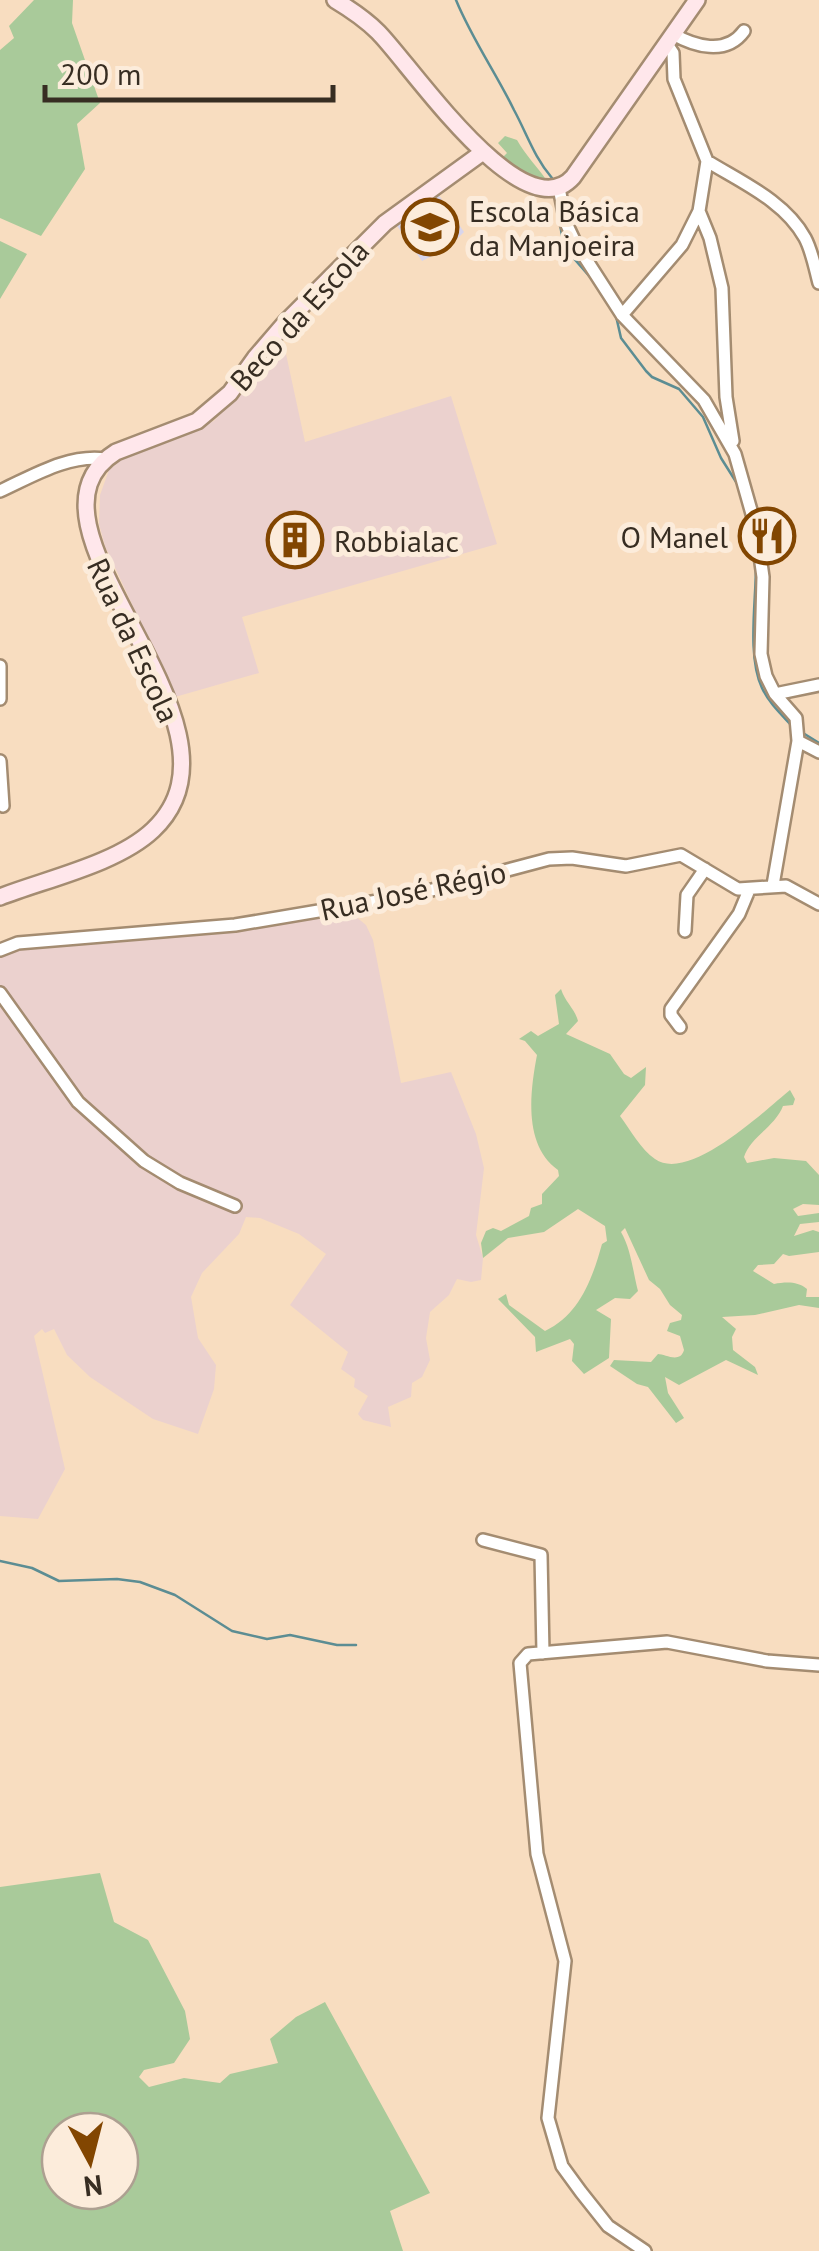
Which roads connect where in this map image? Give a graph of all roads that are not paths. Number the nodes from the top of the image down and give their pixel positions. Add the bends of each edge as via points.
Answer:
1 (334, 0) edge
2 (697, 0) edge
3 (744, 31) dead end
4 (670, 39) junction
5 (483, 152) junction
6 (707, 161) junction
7 (552, 189) junction
8 (699, 211) junction
9 (819, 283) edge
10 (622, 314) junction
11 (736, 454) junction
12 (105, 459) junction
13 (0, 491) edge
14 (0, 666) edge
15 (819, 685) edge
16 (775, 694) junction
17 (0, 698) edge
18 (798, 734) junction
19 (819, 752) edge
20 (0, 761) edge
21 (3, 806) dead end
22 (705, 869) junction
23 (773, 886) junction
24 (750, 890) junction
25 (0, 897) edge
26 (817, 900) edge
27 (685, 931) dead end
28 (0, 950) edge
29 (0, 993) edge
30 (680, 1026) dead end
31 (236, 1206) dead end
32 (483, 1540) dead end
33 (543, 1653) junction
34 (819, 1665) edge
35 (645, 2251) edge

1 - 5 street via 377,31
2 - 4 street
3 - 4 street via 701,48
4 - 6 street via 674,79
4 - 7 street via 574,176
5 - 7 street via 522,182
5 - 12 street, Beco da Escola via 385,222 286,322 230,393 197,420
6 - 8 street
6 - 9 street via 784,212 805,239
7 - 10 street via 575,242
8 - 10 street via 682,245
8 - 11 street via 722,288 726,397
10 - 11 street via 704,400
11 - 16 street via 756,528 762,654
12 - 13 street via 64,463
12 - 25 street, Rua da Escola via 83,500 86,537 160,688 180,738 184,774 171,810 151,832 124,850
14 - 17 street
15 - 16 street
16 - 18 street via 796,718
18 - 19 street
18 - 23 street
20 - 21 street
22 - 24 street, Rua José Régio
22 - 27 street via 688,895
22 - 28 street, Rua José Régio via 680,856 626,866 549,859 450,887 286,917 18,942
23 - 24 street
23 - 26 street
24 - 30 street via 671,1009
29 - 31 street via 78,1102 144,1161
32 - 33 street via 541,1555
33 - 34 street via 667,1642
33 - 35 street via 528,1654 520,1663 537,1854 565,1961 548,2118 562,2166 608,2226

